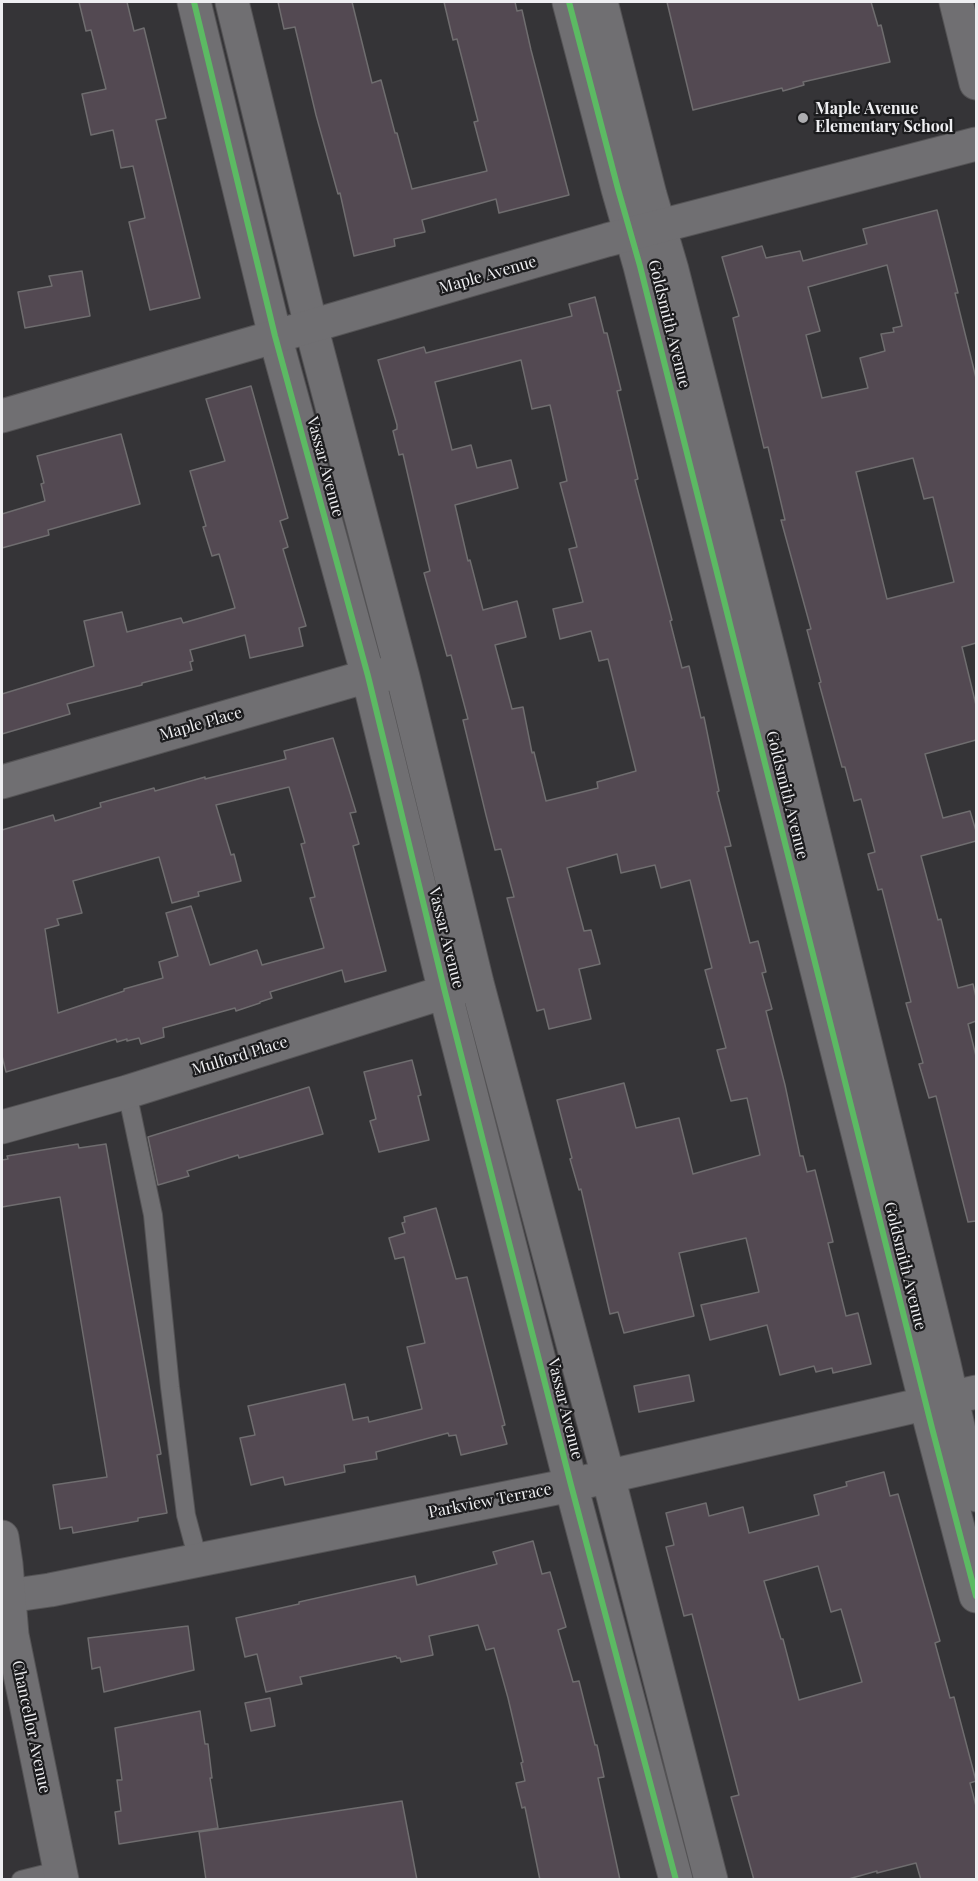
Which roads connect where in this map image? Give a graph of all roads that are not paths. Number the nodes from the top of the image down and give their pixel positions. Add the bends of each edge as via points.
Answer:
1 (194, 2) edge
2 (231, 2) edge
3 (569, 2) edge
4 (601, 2) edge
5 (956, 2) edge
6 (976, 83) edge
7 (976, 144) edge
8 (645, 230) junction
9 (311, 327) junction
10 (275, 336) junction
11 (2, 416) edge
12 (402, 672) junction
13 (368, 676) junction
14 (2, 783) edge
15 (477, 982) junction
16 (445, 992) junction
17 (127, 1092) junction
18 (2, 1127) edge
19 (951, 1398) edge
20 (608, 1476) junction
21 (571, 1485) junction
22 (976, 1495) edge
23 (2, 1537) edge
24 (198, 1560) junction
25 (5, 1596) edge
26 (976, 1596) edge
27 (694, 1815) junction
28 (661, 1822) junction
29 (62, 1875) edge
30 (21, 1880) edge
31 (676, 1880) edge
32 (711, 1880) edge

1 - 10 street, Vassar Avenue
2 - 9 street, Vassar Avenue
3 - 8 street, Goldsmith Avenue via 618,189
4 - 8 street, Goldsmith Avenue via 647,184
5 - 6 street
7 - 8 street, Maple Avenue
8 - 9 street, Maple Avenue
8 - 19 street, Goldsmith Avenue via 675,281 757,667 871,1129
9 - 10 street, Maple Avenue
9 - 12 street, Vassar Avenue
10 - 11 street, Maple Avenue
10 - 13 street, Vassar Avenue
12 - 13 street, Maple Place
12 - 15 street, Vassar Avenue
13 - 14 street, Maple Place
13 - 16 street, Vassar Avenue
15 - 16 street, Mulford Place
15 - 20 street, Vassar Avenue
16 - 17 street, Mulford Place
16 - 21 street, Vassar Avenue
17 - 18 street, Mulford Place
17 - 24 lane via 153,1215 186,1515
19 - 20 street, Parkview Terrace
19 - 22 street, Goldsmith Avenue
19 - 26 street, Goldsmith Avenue
20 - 21 street, Parkview Terrace
20 - 27 street, Vassar Avenue
21 - 24 street, Parkview Terrace
21 - 28 street, Vassar Avenue
23 - 25 street, Chancellor Avenue
24 - 25 street, Parkview Terrace
25 - 29 street, Chancellor Avenue
27 - 28 street
27 - 32 street, Vassar Avenue
28 - 31 street, Vassar Avenue
29 - 30 lane

